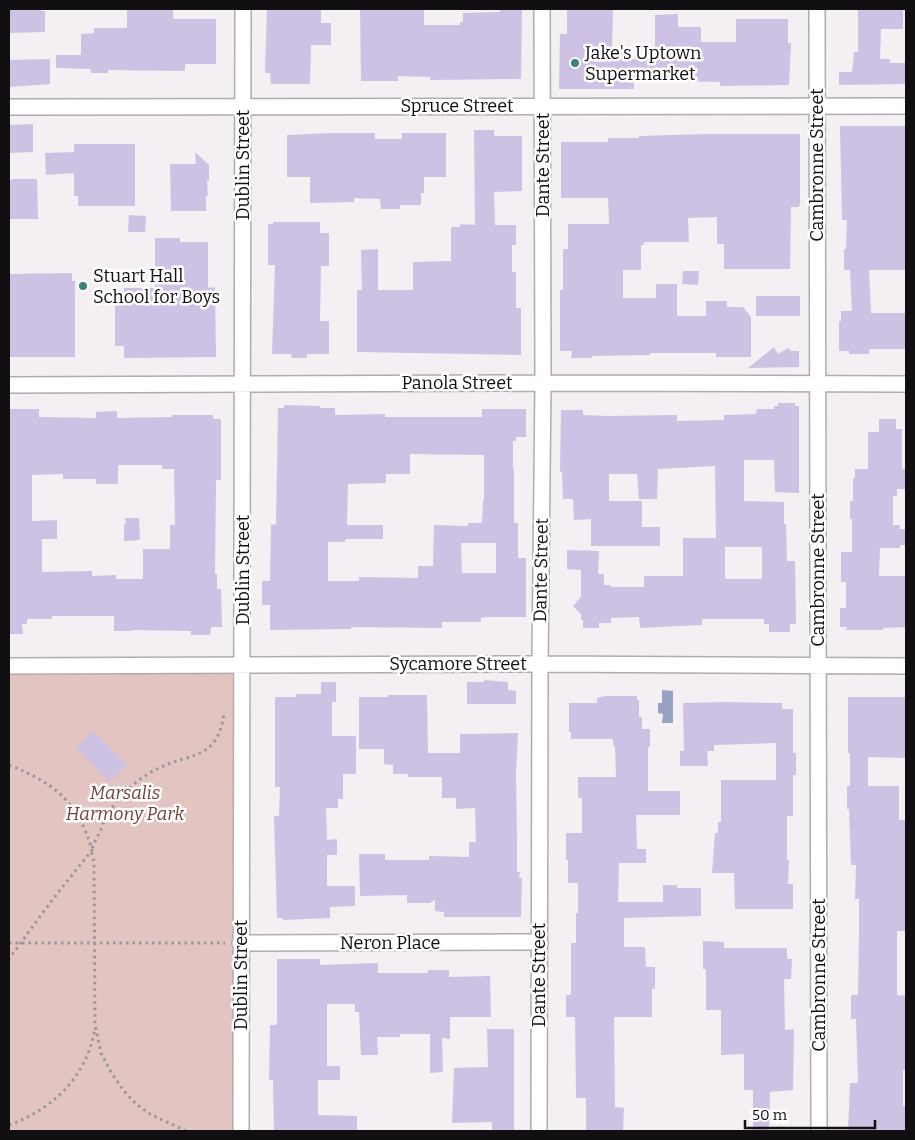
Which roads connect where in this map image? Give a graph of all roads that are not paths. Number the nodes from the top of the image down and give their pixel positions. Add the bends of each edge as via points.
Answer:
1 (243, 9) edge
2 (542, 9) edge
3 (817, 9) edge
4 (542, 106) junction
5 (817, 106) junction
6 (906, 106) edge
7 (9, 107) edge
8 (243, 107) junction
9 (544, 383) junction
10 (242, 384) junction
11 (818, 384) junction
12 (906, 384) edge
13 (9, 385) edge
14 (540, 664) junction
15 (242, 665) junction
16 (818, 665) junction
17 (9, 666) edge
18 (906, 666) edge
19 (540, 942) junction
20 (235, 943) junction
21 (241, 1131) edge
22 (539, 1131) edge
23 (819, 1131) edge

1 - 8 street, Dublin Street
2 - 4 street, Dante Street
3 - 5 street, Cambronne Street
4 - 5 street, Spruce Street
4 - 8 street, Spruce Street
4 - 9 street, Dante Street
5 - 6 street, Spruce Street
5 - 11 street, Cambronne Street
7 - 8 street, Spruce Street
8 - 10 street, Dublin Street
9 - 10 street, Panola Street
9 - 11 street, Panola Street
9 - 14 street, Dante Street
10 - 13 street, Panola Street
10 - 15 street, Dublin Street
11 - 12 street, Panola Street
11 - 16 street, Cambronne Street
14 - 15 street, Sycamore Street
14 - 16 street, Sycamore Street
14 - 19 street, Dante Street
15 - 17 street, Sycamore Street
15 - 20 street, Dublin Street
16 - 18 street, Sycamore Street
16 - 23 street, Cambronne Street
19 - 20 street, Neron Place
19 - 22 street, Dante Street
20 - 21 street, Dublin Street

